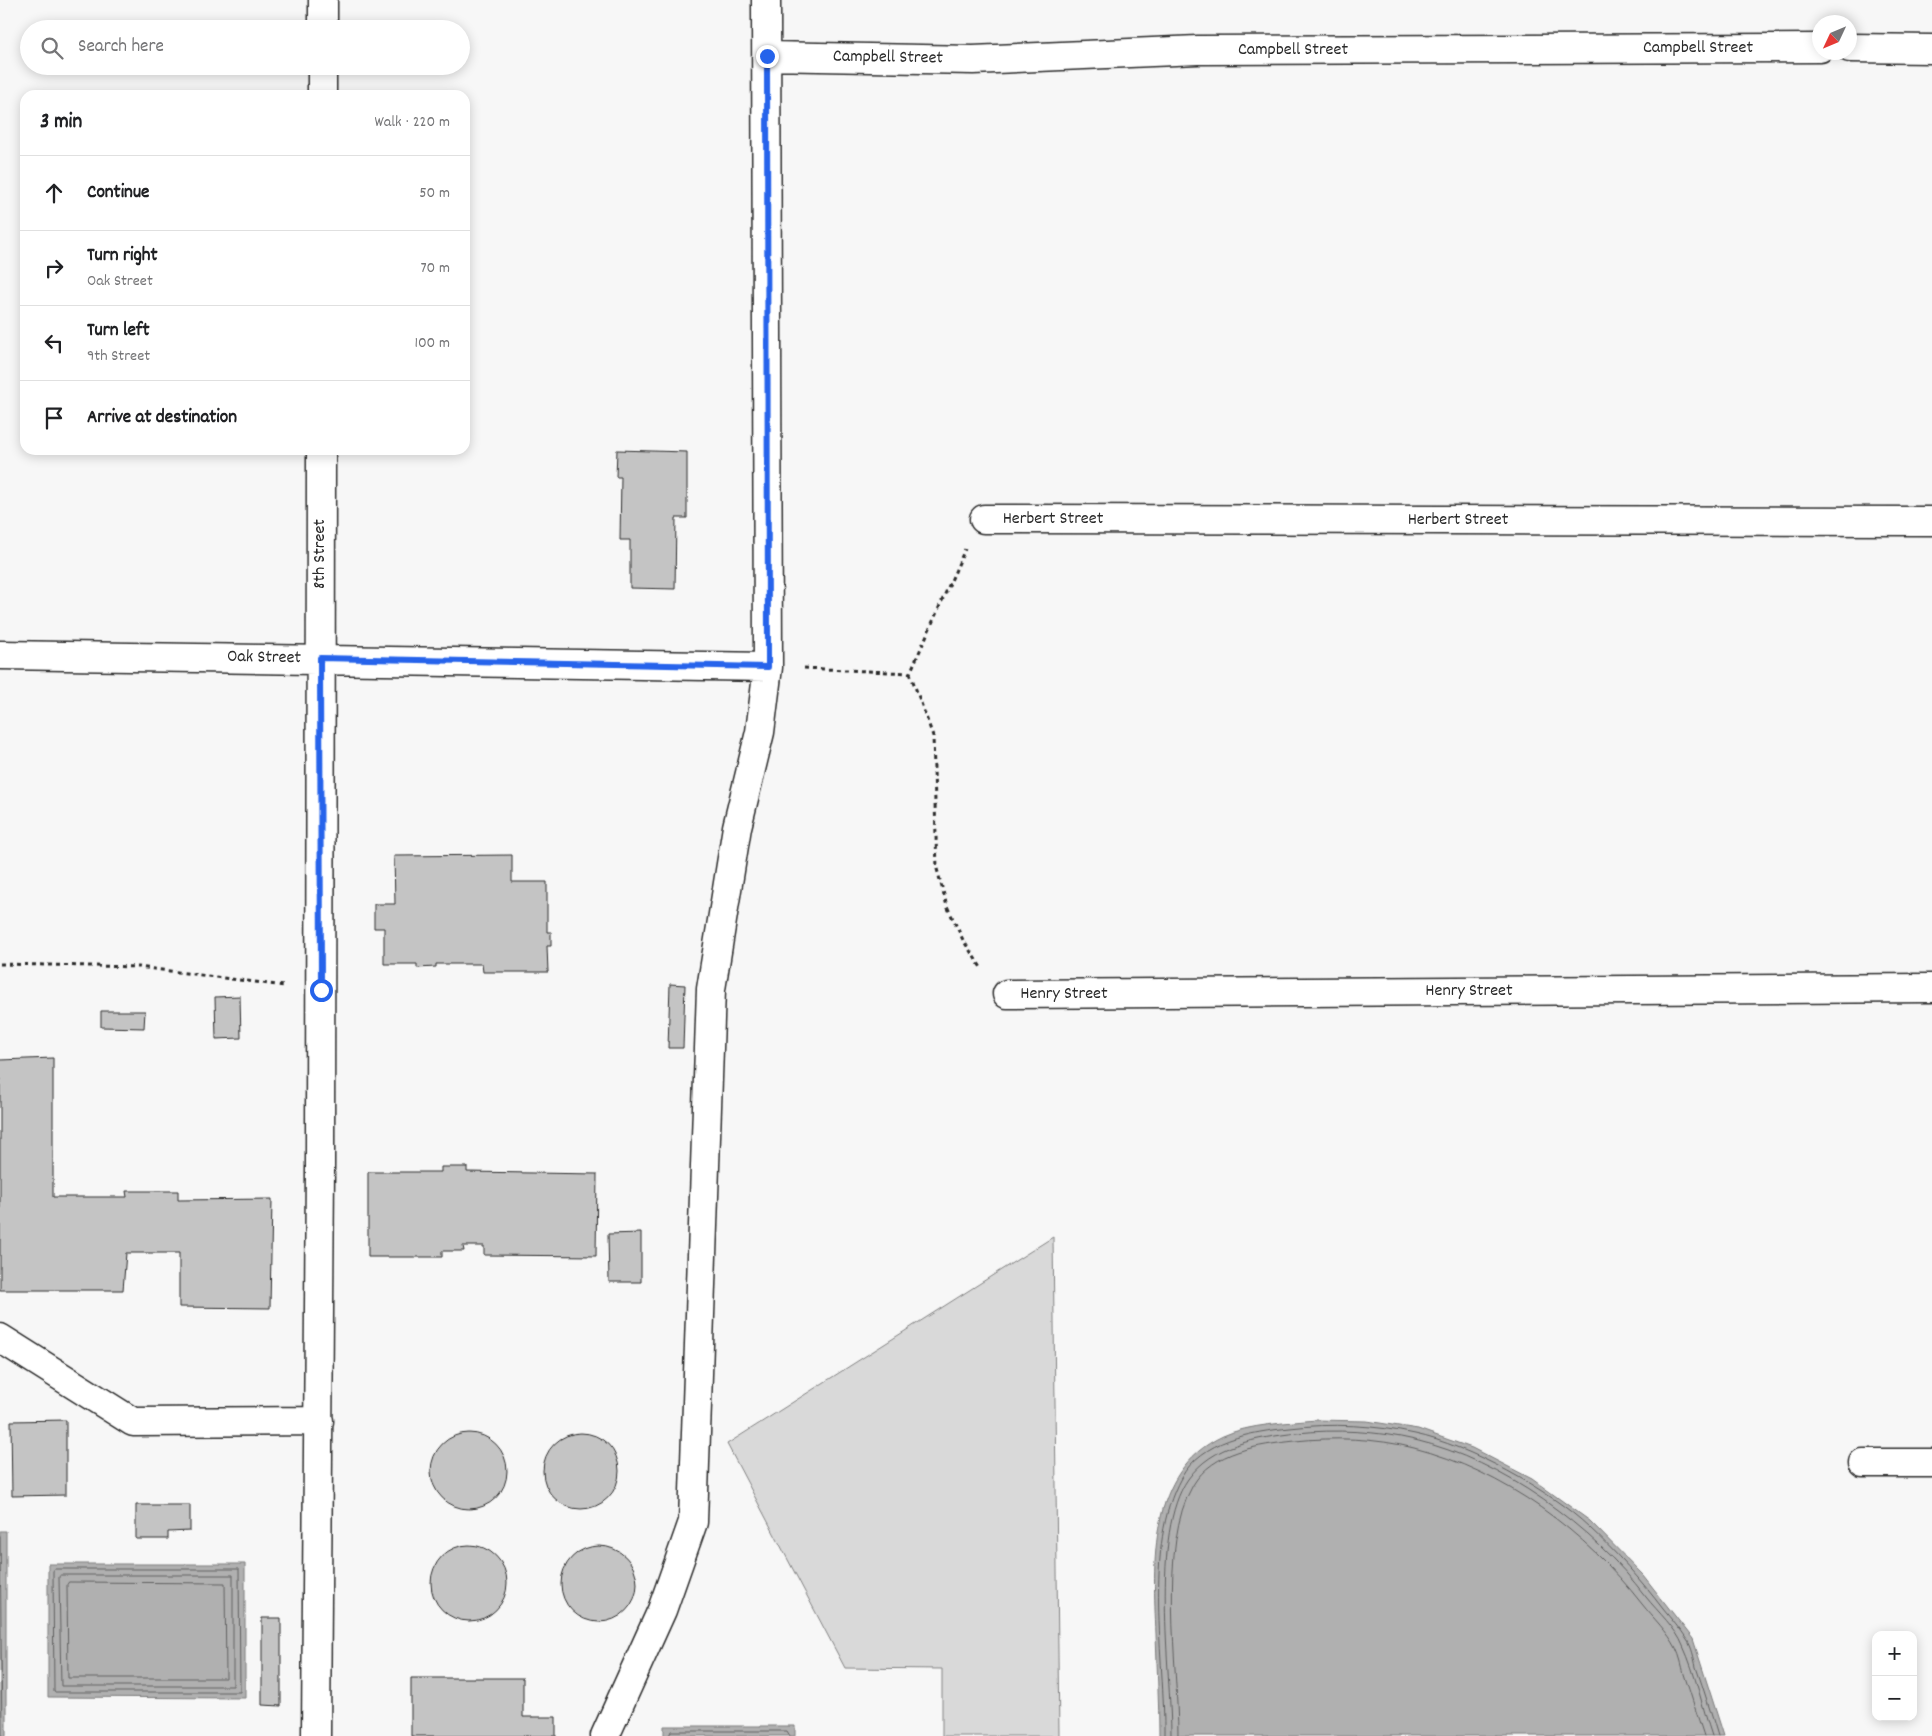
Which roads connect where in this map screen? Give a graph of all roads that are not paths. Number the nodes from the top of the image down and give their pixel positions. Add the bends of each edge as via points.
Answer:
1 (323, 0) edge
2 (766, 0) edge
3 (323, 20) edge
4 (1812, 48) edge
5 (1857, 48) edge
6 (1932, 49) edge
7 (767, 56) junction
8 (322, 75) edge
9 (322, 90) edge
10 (320, 455) edge
11 (984, 519) road end
12 (1932, 521) edge
13 (0, 655) edge
14 (320, 658) junction
15 (768, 667) junction
16 (1932, 988) edge
17 (1007, 994) road end
18 (0, 1338) edge
19 (319, 1422) junction
20 (1863, 1463) dead end
21 (1932, 1463) edge
22 (316, 1736) edge
23 (605, 1736) edge

1 - 3 street
2 - 7 street
4 - 7 street, Campbell Street via 1198,50 973,60
5 - 6 street
7 - 15 street
8 - 9 street
10 - 14 street, 8th Street
11 - 12 street, Herbert Street
13 - 14 street, Oak Street
14 - 15 street, Oak Street
14 - 19 street, 8th Street
15 - 23 street via 760,732 737,827 711,989 693,1522 662,1610
16 - 17 street, Henry Street
18 - 19 street via 133,1422
19 - 22 street, 8th Street
20 - 21 street

